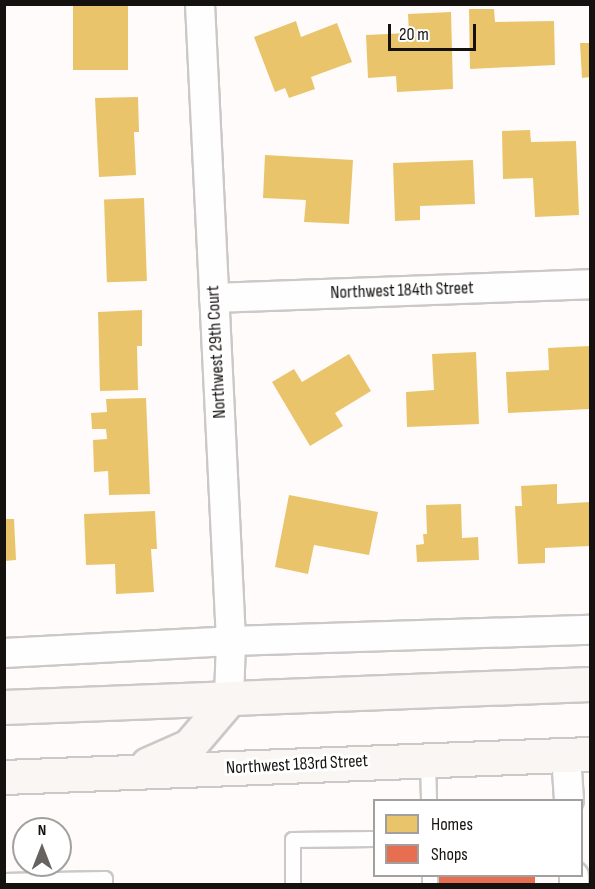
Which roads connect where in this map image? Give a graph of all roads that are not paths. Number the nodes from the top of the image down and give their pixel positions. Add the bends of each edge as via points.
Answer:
1 (200, 4) edge
2 (591, 285) edge
3 (214, 298) junction
4 (591, 630) edge
5 (231, 641) junction
6 (4, 653) edge
7 (591, 684) edge
8 (229, 699) junction
9 (4, 707) edge
10 (578, 754) edge
11 (428, 759) junction
12 (130, 772) junction
13 (4, 777) edge
14 (429, 799) edge
15 (569, 799) edge
16 (373, 839) edge
17 (4, 881) edge
18 (105, 885) edge
19 (293, 885) edge

1 - 3 street, Northwest 29th Court
2 - 3 street, Northwest 184th Street
3 - 5 street, Northwest 29th Court
4 - 5 street
5 - 6 street
5 - 8 street, Northwest 29th Court
7 - 8 main road
8 - 9 main road
8 - 12 main road via 189,746
10 - 11 main road, Northwest 183rd Street
10 - 15 street
11 - 12 main road, Northwest 183rd Street
11 - 14 lane
12 - 13 main road, Northwest 183rd Street
16 - 19 lane via 292,840
17 - 18 lane via 105,879

